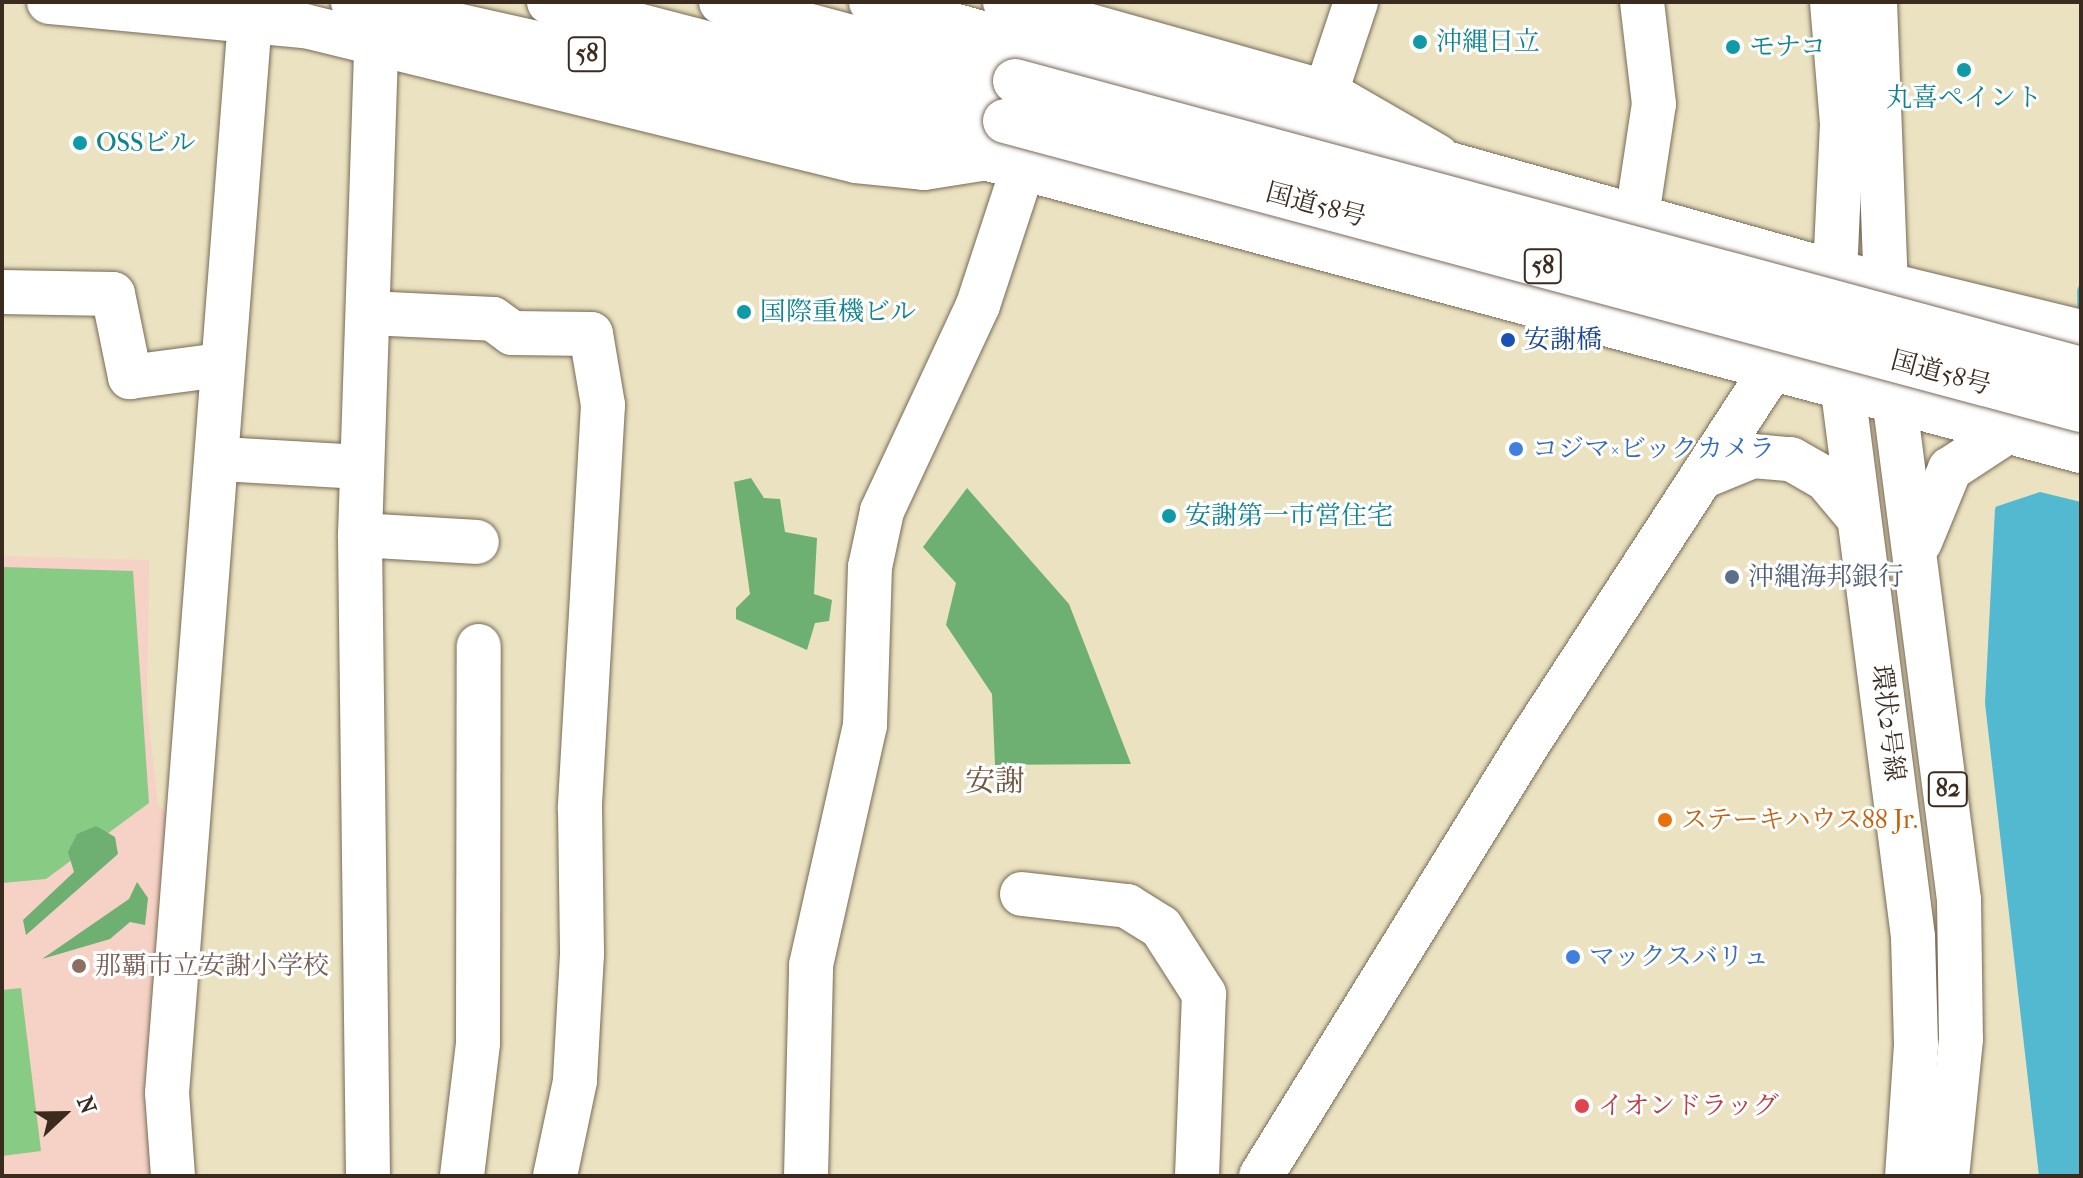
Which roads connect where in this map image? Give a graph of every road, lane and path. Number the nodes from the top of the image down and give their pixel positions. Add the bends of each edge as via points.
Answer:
1 (49, 2) edge
2 (353, 2) edge
3 (549, 2) edge
4 (721, 2) edge
5 (871, 2) edge
6 (1005, 2) edge
7 (1356, 2) edge
8 (1642, 2) edge
9 (1832, 2) edge
10 (1875, 2) edge
11 (250, 19) junction
12 (376, 40) junction
13 (1326, 92) junction
14 (1008, 132) junction
15 (1447, 163) junction
16 (1637, 216) junction
17 (1835, 272) junction
18 (1886, 285) junction
19 (2, 292) edge
20 (368, 313) junction
21 (2065, 328) edge
22 (220, 365) junction
23 (2081, 369) edge
24 (1771, 373) junction
25 (1839, 392) junction
26 (1894, 404) junction
27 (2081, 410) edge
28 (2011, 432) junction
29 (2081, 451) edge
30 (221, 459) junction
31 (361, 467) junction
32 (1707, 475) junction
33 (1858, 517) junction
34 (360, 535) junction
35 (477, 542) dead end
36 (1918, 548) junction
37 (479, 646) dead end
38 (1022, 894) dead end
39 (173, 1176) edge
40 (368, 1176) edge
41 (462, 1176) edge
42 (555, 1176) edge
43 (806, 1176) edge
44 (1197, 1176) edge
45 (1261, 1176) edge
46 (1907, 1176) edge
47 (1947, 1176) edge

1 - 11 main road
2 - 14 main road, 58 via 640,66
3 - 14 main road, 国道58号 / 58
4 - 14 main road, 国道58号 / 58
5 - 15 main road
6 - 13 main road
7 - 13 main road
8 - 16 main road via 1654,104
9 - 17 main road, 環状2号線 via 1842,124
10 - 18 main road, 環状2号線
11 - 12 main road
11 - 22 main road
12 - 14 main road via 523,69 856,161 924,168
12 - 20 main road
13 - 15 main road
14 - 23 main road, 国道58号 / 58, bridge
14 - 24 main road, 58
14 - 27 main road, 国道58号 / 58, bridge
14 - 43 main road via 978,305 898,472 873,553 865,725 811,965
15 - 16 main road
16 - 17 main road
17 - 18 main road
17 - 24 main road
17 - 25 main road, 環状2号線 / 82
18 - 21 main road
18 - 26 main road, 環状2号線 / 82
19 - 22 main road via 113,294 130,377 196,374
20 - 31 main road
20 - 42 main road via 493,319 512,333 591,334 603,405 580,809 582,954 575,1081
22 - 30 main road
24 - 25 main road, 58
24 - 32 main road
25 - 26 main road, 58
25 - 33 main road, 環状2号線 / 82
26 - 28 main road, 58
26 - 36 main road, 環状2号線 / 82
28 - 29 main road, 58
28 - 36 main road via 1950,469
30 - 31 main road
30 - 39 main road via 168,1077
31 - 34 main road
32 - 33 main road via 1753,456 1791,459 1826,479
32 - 45 main road via 1529,742
33 - 46 main road, 環状2号線 / 82 via 1913,937 1916,1045
34 - 35 main road
34 - 40 main road
36 - 47 main road, 環状2号線 / 82 via 1959,900 1961,1039
37 - 41 main road via 478,1043
38 - 44 main road via 1127,906 1161,927 1204,994

